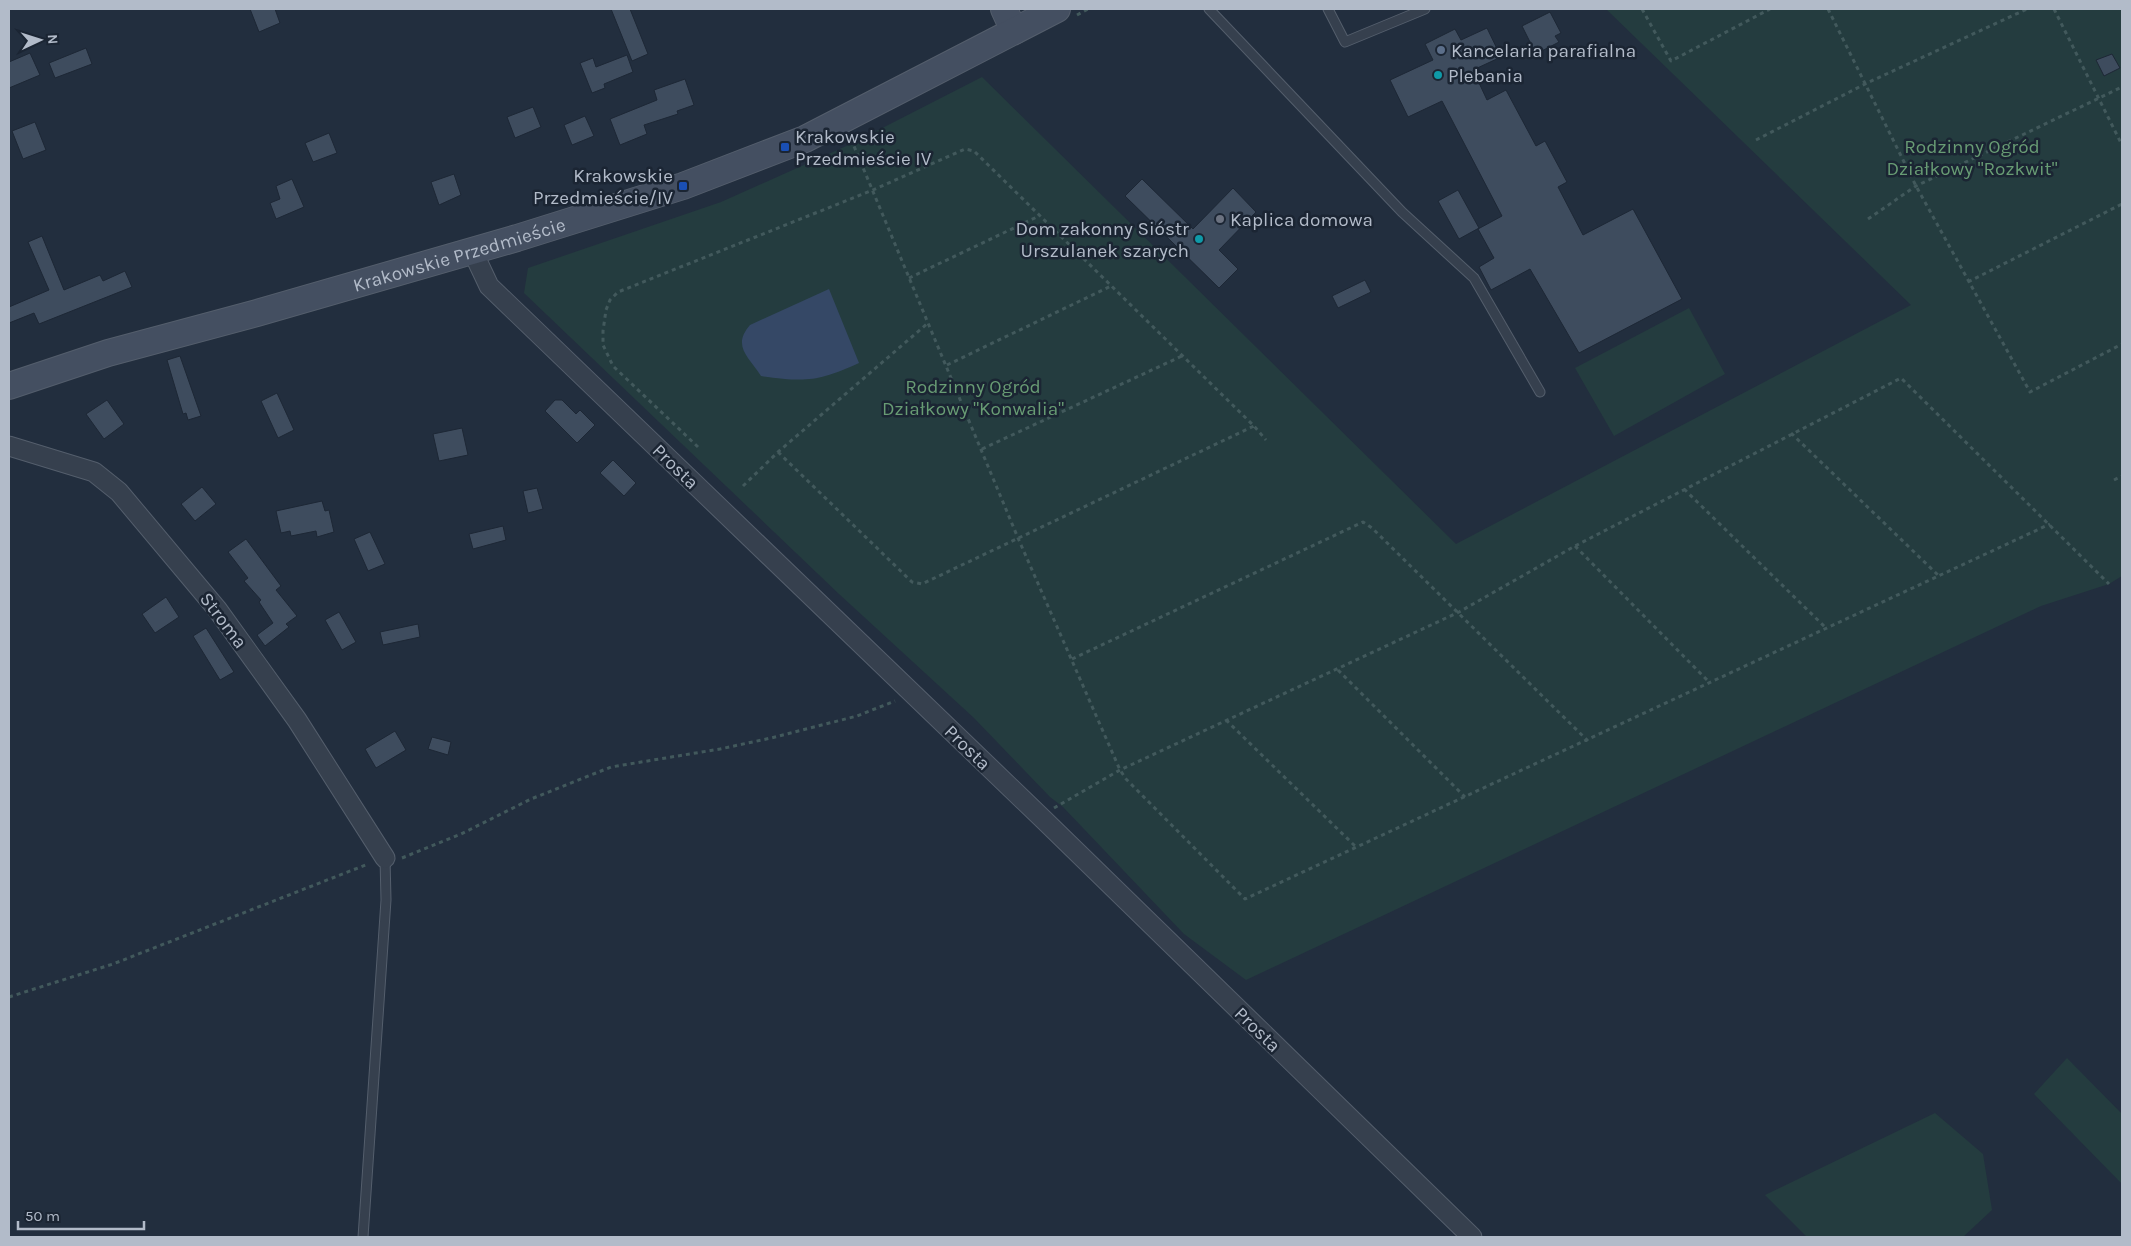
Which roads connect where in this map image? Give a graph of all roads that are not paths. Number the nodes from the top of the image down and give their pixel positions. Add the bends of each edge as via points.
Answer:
1 (1057, 9) edge
2 (1209, 9) edge
3 (1328, 9) edge
4 (1425, 9) edge
5 (1019, 18) edge
6 (472, 250) junction
7 (9, 386) edge
8 (1540, 392) dead end
9 (9, 446) edge
10 (385, 861) joint
11 (363, 1237) edge
12 (1472, 1237) edge

1 - 5 main road, Krakowskie Przedmieście
2 - 8 lane via 1402,212 1474,278
3 - 4 lane via 1345,42
5 - 6 main road, Krakowskie Przedmieście via 843,120 785,147 683,186
6 - 7 main road, Krakowskie Przedmieście via 108,353
6 - 12 street, Prosta via 489,286
9 - 10 street, Stroma via 94,472 119,492 217,609 297,720
10 - 11 lane via 386,900

